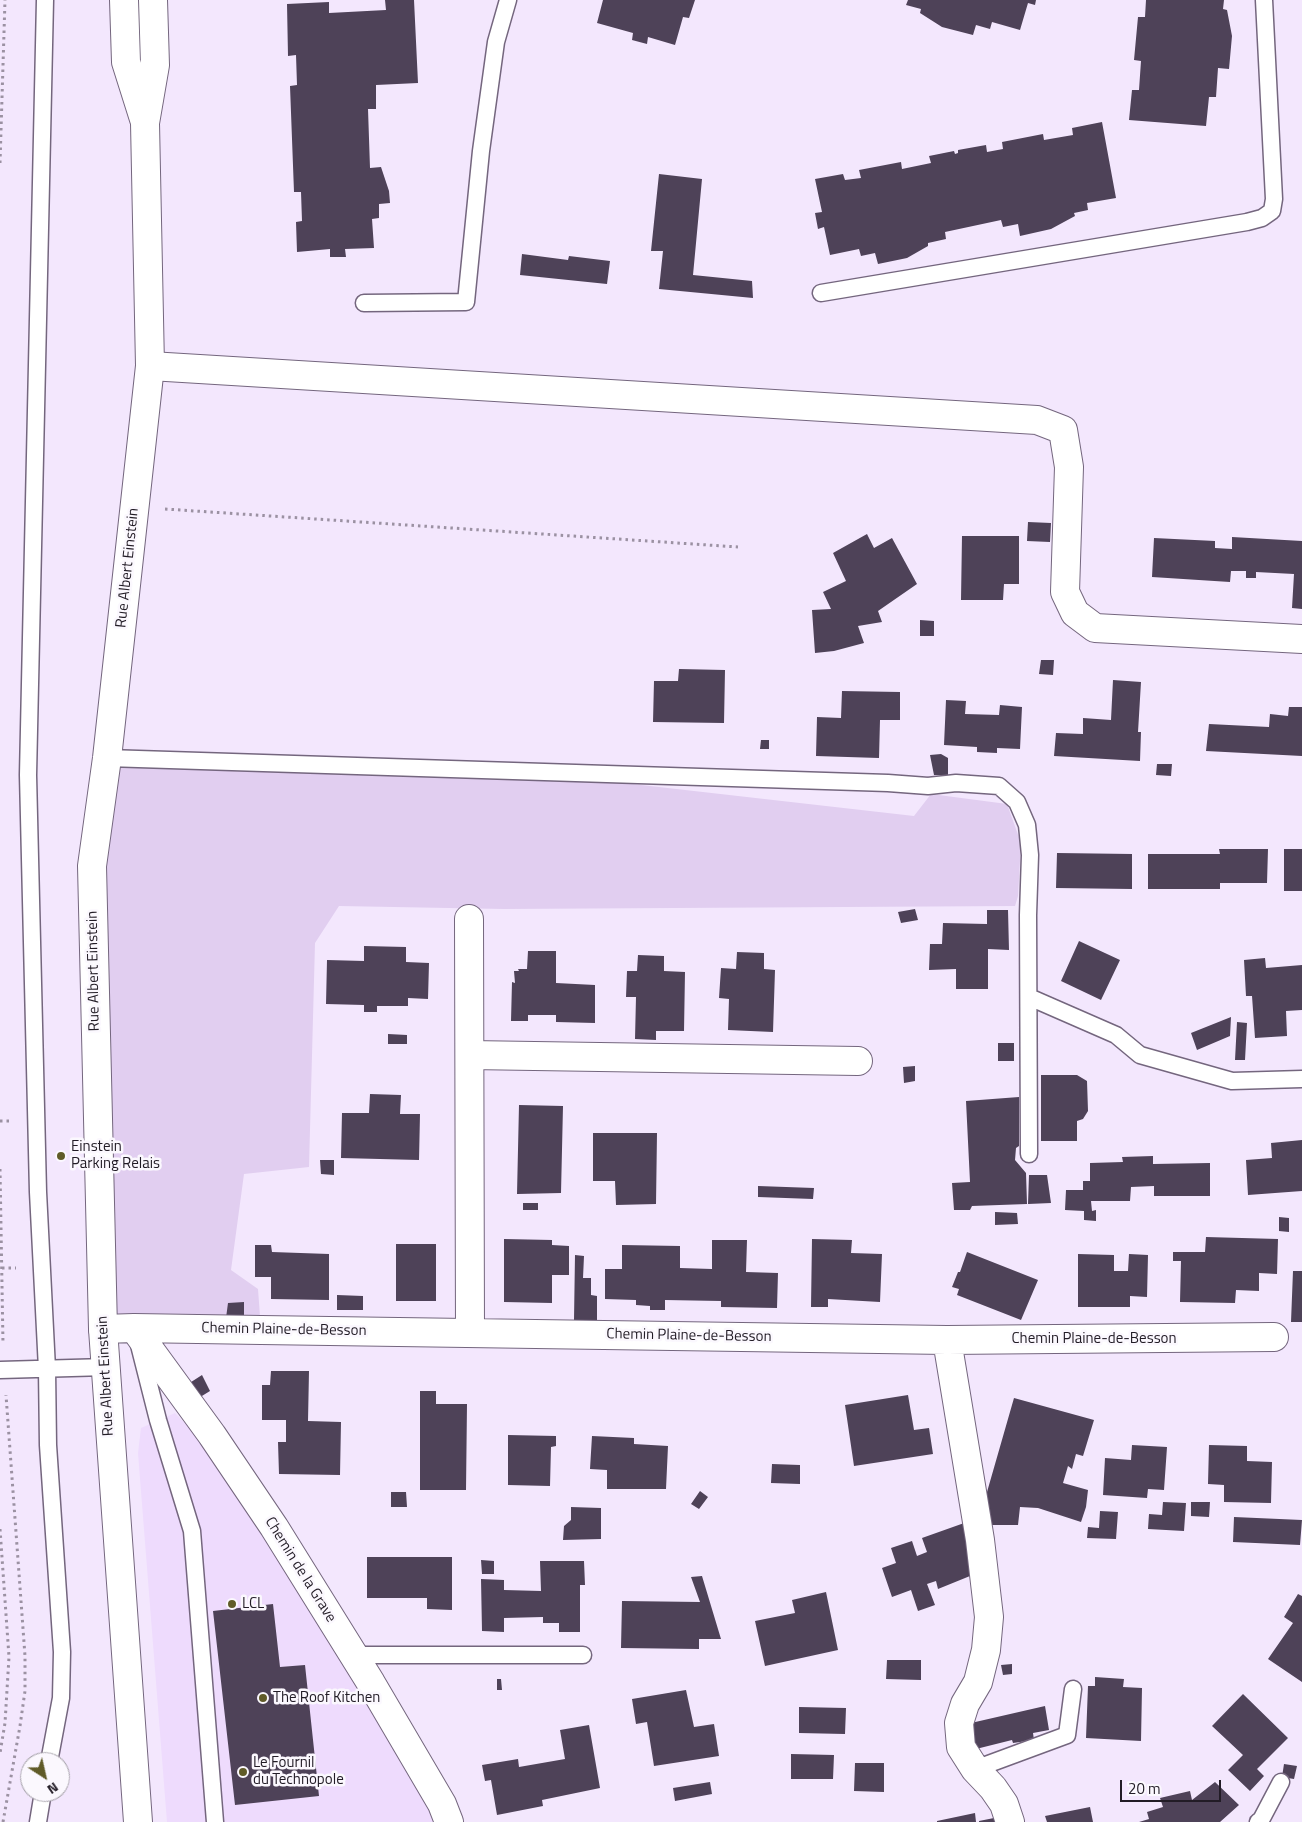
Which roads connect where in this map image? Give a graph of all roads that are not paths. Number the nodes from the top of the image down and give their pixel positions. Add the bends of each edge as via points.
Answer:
1 (45, 0) edge
2 (124, 0) edge
3 (153, 0) edge
4 (508, 0) edge
5 (1264, 0) edge
6 (145, 122) junction
7 (821, 293) dead end
8 (364, 303) dead end
9 (150, 366) junction
10 (1302, 639) edge
11 (106, 758) junction
12 (469, 919) dead end
13 (1029, 997) junction
14 (470, 1055) junction
15 (858, 1061) dead end
16 (1302, 1079) edge
17 (1029, 1154) dead end
18 (134, 1328) junction
19 (103, 1329) junction
20 (470, 1332) junction
21 (1274, 1337) dead end
22 (947, 1340) junction
23 (107, 1366) junction
24 (47, 1369) junction
25 (0, 1370) edge
26 (354, 1655) junction
27 (583, 1655) dead end
28 (1073, 1689) dead end
29 (51, 1752) edge
30 (975, 1769) junction
31 (1281, 1782) dead end
32 (41, 1802) edge
33 (38, 1822) edge
34 (138, 1822) edge
35 (215, 1822) edge
36 (449, 1822) edge
37 (1010, 1822) edge
38 (1258, 1822) edge

1 - 24 lane via 28,775 38,1192
2 - 6 street, Rue Albert Einstein via 126,62
3 - 6 street, Rue Albert Einstein via 155,65
4 - 8 lane via 496,42 466,302
5 - 7 lane via 1274,199 1272,211 1262,218
6 - 9 street, Rue Albert Einstein
9 - 10 street via 1038,420 1063,430 1069,467 1065,592 1075,612 1095,628
9 - 11 street, Rue Albert Einstein
11 - 13 lane via 999,786 1017,802 1026,826 1030,855
11 - 19 street, Rue Albert Einstein via 92,866
12 - 14 street
13 - 16 lane via 1116,1035 1140,1055 1232,1081
13 - 17 lane
14 - 15 street
14 - 20 street
18 - 19 street, Chemin Plaine-de-Besson
18 - 20 street, Chemin Plaine-de-Besson
18 - 26 street, Chemin de la Grave via 274,1527
18 - 35 lane via 192,1531
19 - 23 street, Rue Albert Einstein
20 - 22 street, Chemin Plaine-de-Besson
21 - 22 street, Chemin Plaine-de-Besson
22 - 30 street via 980,1540 989,1617 986,1650 978,1682 965,1704 959,1723 962,1747
23 - 24 lane
23 - 34 street, Rue Albert Einstein
24 - 25 lane
24 - 29 lane via 48,1445 62,1652 62,1698
26 - 27 lane
26 - 36 street, Chemin de la Grave
28 - 30 lane via 1067,1735
30 - 37 street via 1004,1804
31 - 38 lane
32 - 33 lane

